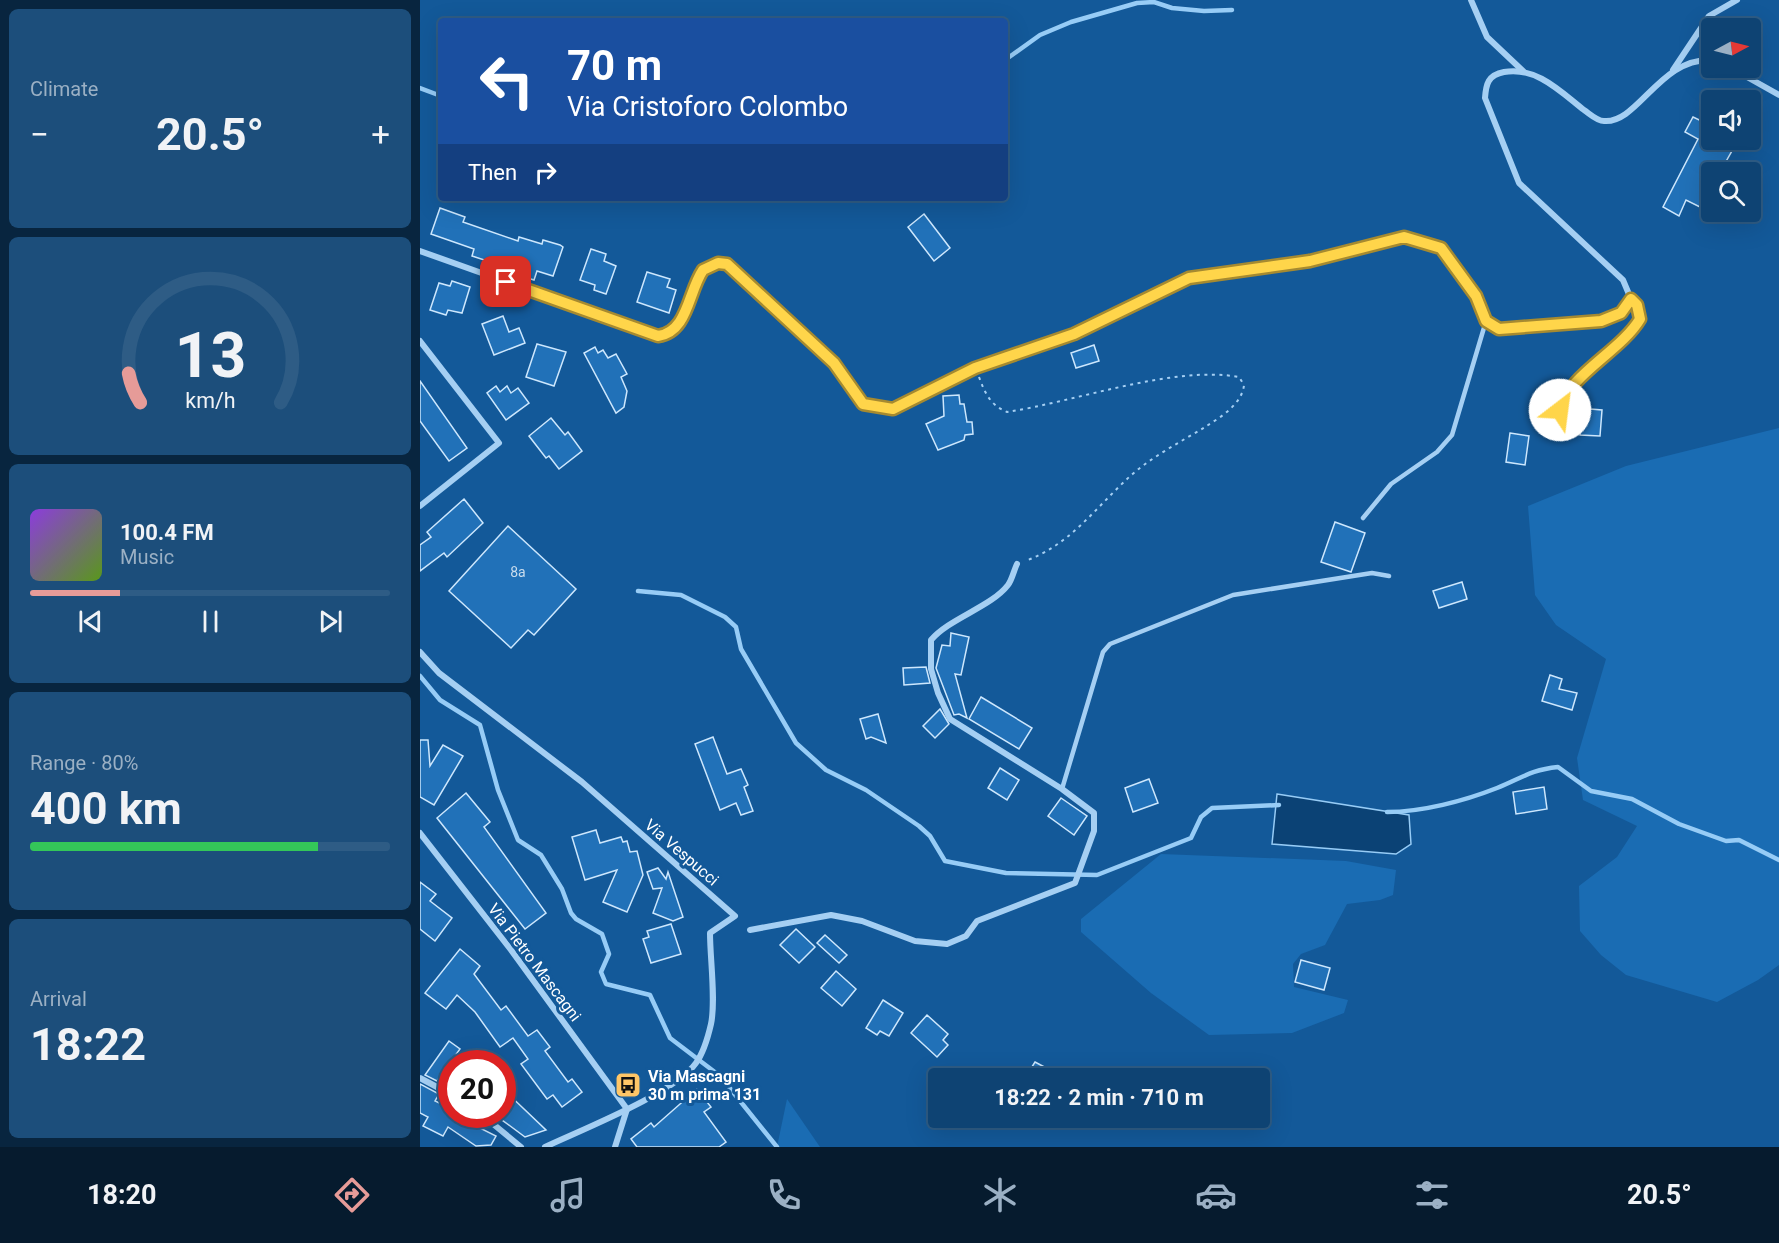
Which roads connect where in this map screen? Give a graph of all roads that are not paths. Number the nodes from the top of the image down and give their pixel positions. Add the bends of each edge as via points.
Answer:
1 (1471, 0) edge
2 (1737, 0) edge
3 (1701, 60) edge
4 (1673, 70) junction
5 (1523, 71) junction
6 (1749, 78) edge
7 (1779, 95) edge
8 (420, 251) edge
9 (1631, 299) junction
10 (1486, 321) junction
11 (420, 342) edge
12 (1560, 410) dead end
13 (420, 506) edge
14 (1363, 519) dead end
15 (1017, 564) road end
16 (1389, 576) dead end
17 (420, 652) edge
18 (1062, 789) junction
19 (420, 833) edge
20 (750, 930) dead end
21 (420, 1078) edge
22 (438, 1088) edge
23 (627, 1109) junction
24 (498, 1128) edge
25 (521, 1147) edge
26 (545, 1147) edge
27 (615, 1147) edge

1 - 5 street via 1487,36
2 - 4 street via 1709,16
3 - 4 street via 1692,60
4 - 5 street via 1623,117 1602,122 1556,87
5 - 9 street via 1492,75 1486,84 1485,98 1519,183 1623,280
6 - 7 street
8 - 10 street via 658,336 669,335 678,326 703,270 718,263 727,264 834,363 863,404 893,409 975,368 1074,334 1189,278 1310,261 1404,237 1441,248 1476,296
9 - 10 street via 1621,313 1601,321 1499,329
9 - 12 lane via 1637,305 1640,319 1632,332 1568,391
10 - 14 lane via 1452,435 1437,452 1391,484
11 - 13 street via 499,443
15 - 18 street via 1008,585 939,630 931,640 931,669 950,719
16 - 18 lane via 1372,573 1233,595 1110,644 1103,652
17 - 23 street, Via Vespucci via 439,673 582,782 735,916 710,933 711,1022 703,1052 678,1081
18 - 20 street via 1094,813 1094,831 1075,883 977,921 966,936 947,944 915,941 862,921 831,915
19 - 23 street, Via Pietro Mascagni
21 - 22 street
23 - 26 street
23 - 27 street
24 - 25 street

